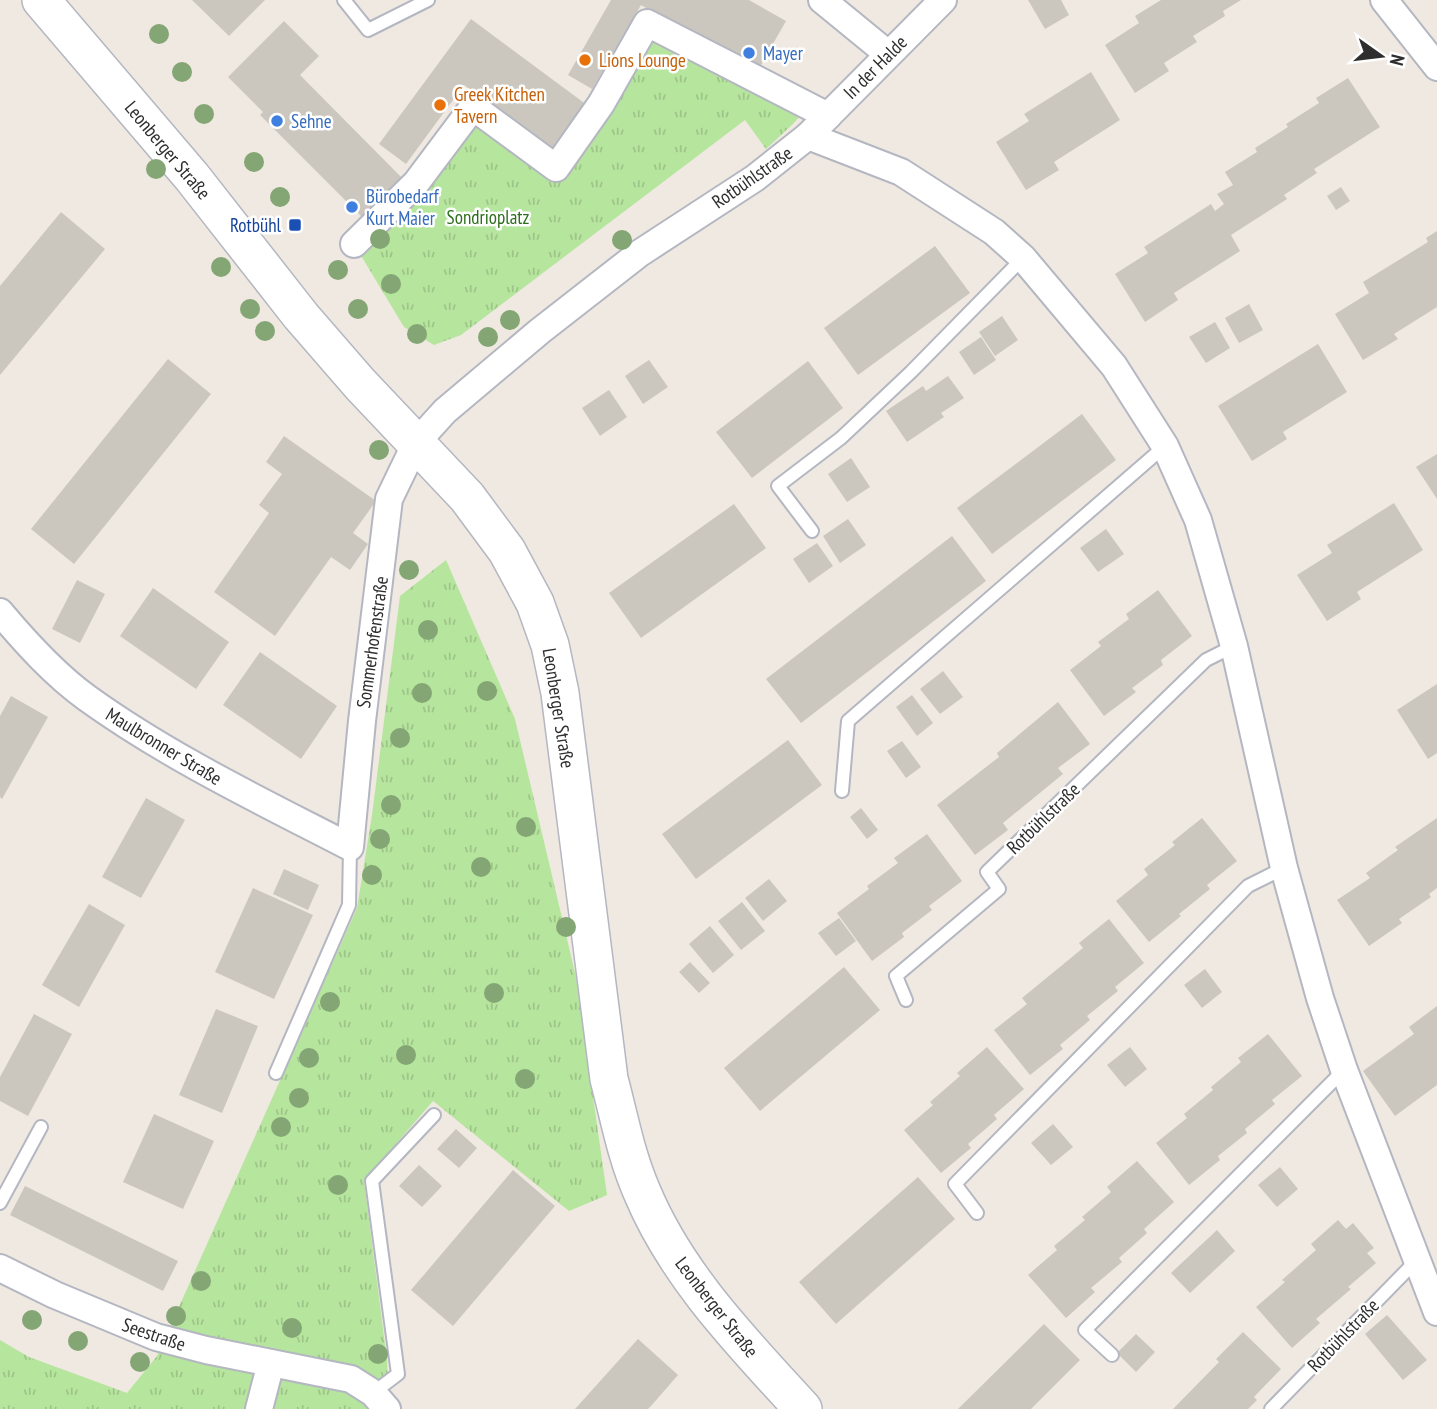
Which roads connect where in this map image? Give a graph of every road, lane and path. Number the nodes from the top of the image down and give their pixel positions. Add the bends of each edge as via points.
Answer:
1 (41, 0) edge
2 (344, 0) edge
3 (428, 0) edge
4 (822, 0) edge
5 (943, 0) edge
6 (1384, 0) edge
7 (888, 54) junction
8 (1437, 67) edge
9 (828, 116) junction
10 (808, 135) junction
11 (354, 244) dead end
12 (1023, 258) junction
13 (416, 443) junction
14 (1165, 446) junction
15 (812, 531) dead end
16 (0, 612) edge
17 (1234, 646) junction
18 (842, 791) dead end
19 (351, 847) junction
20 (1284, 868) junction
21 (906, 1000) dead end
22 (1344, 1070) junction
23 (276, 1073) dead end
24 (434, 1115) dead end
25 (41, 1127) dead end
26 (0, 1203) edge
27 (977, 1213) dead end
28 (1416, 1261) junction
29 (0, 1268) edge
30 (1437, 1312) edge
31 (1112, 1355) dead end
32 (271, 1363) junction
33 (380, 1401) edge
34 (259, 1409) edge
35 (803, 1409) edge
36 (1271, 1409) edge

1 - 13 main road, Leonberger Straße via 192,177 301,316
2 - 3 lane via 368,30
4 - 7 street
5 - 7 street, In der Halde
6 - 8 street
7 - 9 street, In der Halde
9 - 10 street, In der Halde
9 - 11 street via 647,23 601,104 556,168 473,107 416,183
10 - 12 street, Rotbühlstraße via 901,172 994,232
10 - 13 street, Rotbühlstraße via 755,178 640,253 540,331 445,411
12 - 14 street, Rotbühlstraße via 1114,366
12 - 15 lane via 841,438 778,486
13 - 19 street, Sommerhofenstraße via 389,499
13 - 35 main road, Leonberger Straße via 467,497 507,551 535,603 550,645 610,1079 641,1191 692,1282
14 - 17 street, Rotbühlstraße via 1198,520
14 - 18 lane via 848,722
16 - 19 street, Maulbronner Straße via 52,669 86,698 176,755
17 - 20 street, Rotbühlstraße
17 - 21 lane, Rotbühlstraße via 1206,660 986,872 999,889 896,976
19 - 23 lane via 349,905
20 - 22 street, Rotbühlstraße
20 - 27 lane via 1248,886 955,1184
22 - 28 street, Rotbühlstraße
22 - 31 lane via 1085,1330
24 - 33 lane via 372,1181 398,1374
25 - 26 lane
28 - 30 street, Rotbühlstraße
28 - 36 lane, Rotbühlstraße
29 - 32 street, Seestraße via 156,1337
32 - 33 street via 351,1379
32 - 34 street

